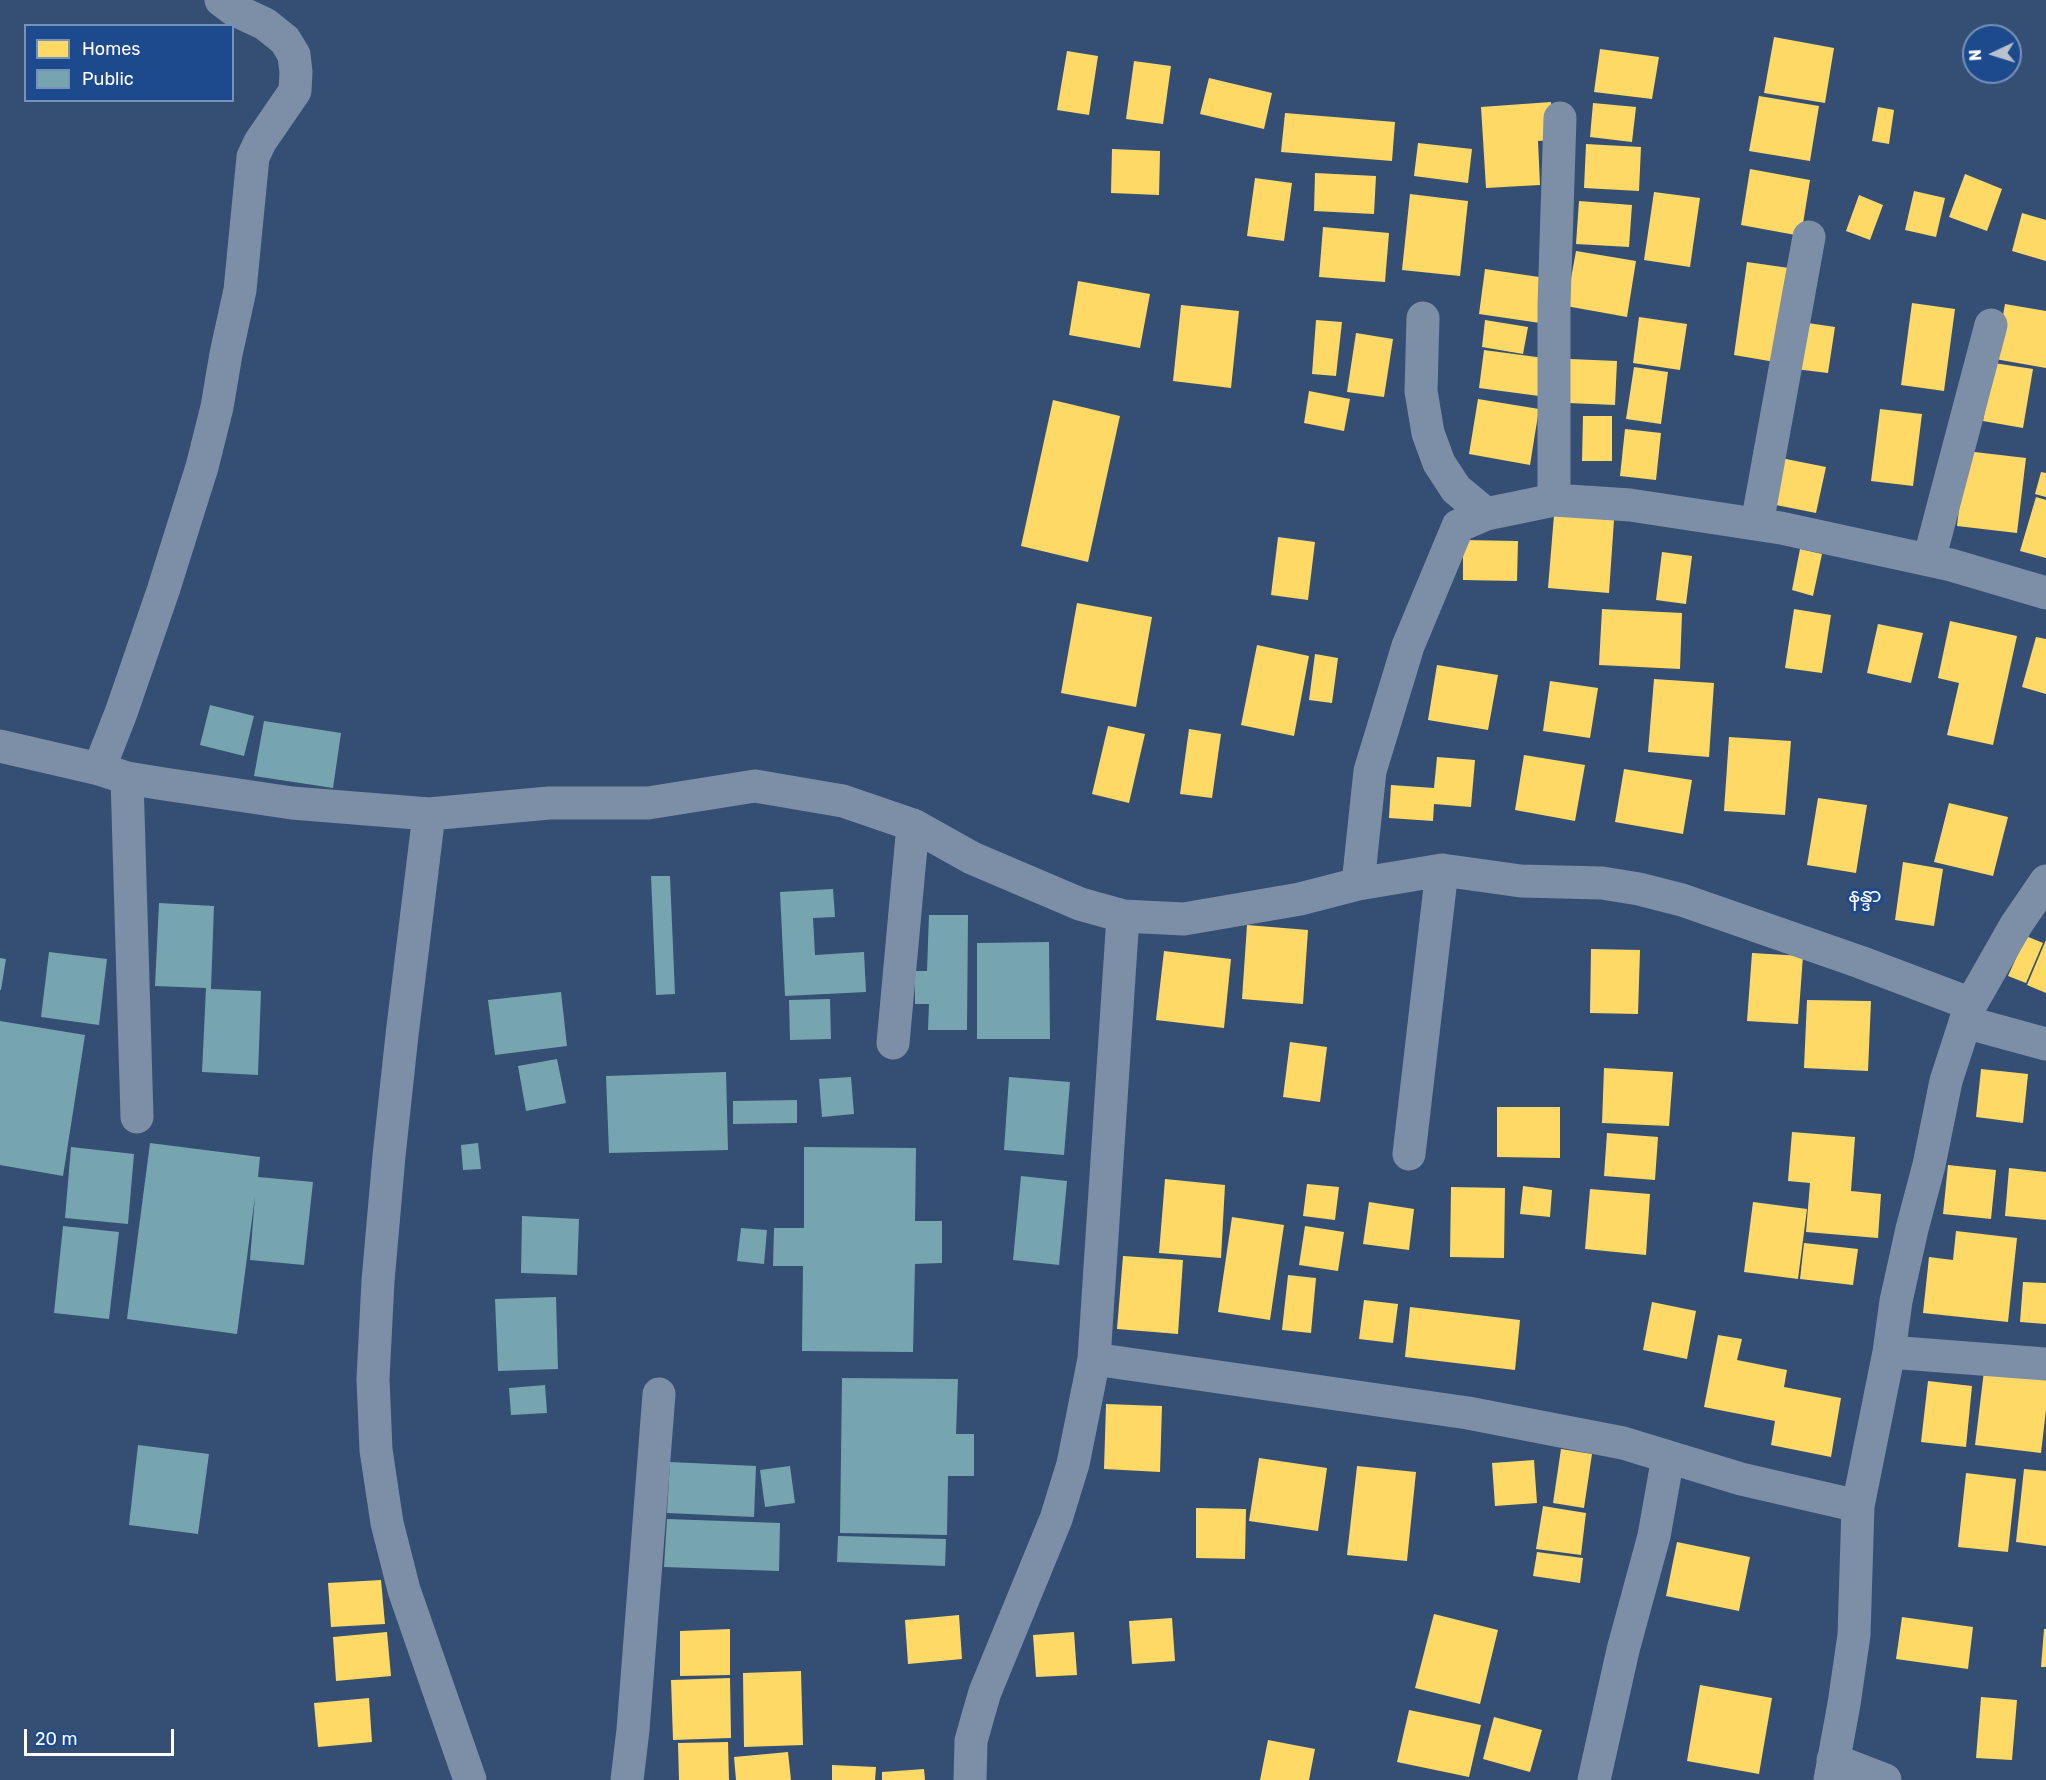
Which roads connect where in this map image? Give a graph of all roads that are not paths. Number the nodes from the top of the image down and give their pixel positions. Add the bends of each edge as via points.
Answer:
1 (221, 0) edge
2 (1560, 118) dead end
3 (1809, 237) dead end
4 (1423, 318) dead end
5 (1991, 326) dead end
6 (1554, 500) junction
7 (1486, 514) junction
8 (1757, 524) junction
9 (1929, 560) junction
10 (2046, 593) edge
11 (0, 746) edge
12 (113, 773) junction
13 (429, 814) junction
14 (913, 825) junction
15 (1442, 870) junction
16 (2046, 881) edge
17 (1358, 884) junction
18 (1123, 916) junction
19 (1968, 1013) junction
20 (892, 1043) dead end
21 (2046, 1044) edge
22 (137, 1117) dead end
23 (1409, 1154) dead end
24 (1889, 1352) junction
25 (1094, 1359) junction
26 (2046, 1364) edge
27 (659, 1394) dead end
28 (1668, 1457) junction
29 (1858, 1506) junction
30 (1832, 1770) edge
31 (470, 1780) edge
32 (627, 1780) edge
33 (970, 1780) edge
34 (1594, 1780) edge
35 (1885, 1780) edge

1 - 12 street via 285,40 294,55 295,91 253,157 240,290 217,407 202,467 121,713
2 - 6 street via 1554,305
3 - 8 street
4 - 7 street via 1421,391 1428,433 1439,463 1456,489
5 - 9 street
6 - 7 street
6 - 8 street via 1630,505
7 - 17 street via 1458,526 1407,646 1370,771
8 - 9 street
9 - 10 street
11 - 12 street
12 - 13 street via 292,803
12 - 22 street
13 - 14 street via 549,803 648,803 755,786 843,801
13 - 31 street via 378,1281 373,1379 376,1450 387,1522 404,1590
14 - 18 street via 1002,872 1080,904
14 - 20 street
15 - 17 street
15 - 19 street via 1521,881 1602,884 1682,900 1860,962
15 - 23 street
16 - 19 street via 2016,925
17 - 18 street via 1300,899 1184,919
18 - 25 street
19 - 21 street
19 - 24 street via 1946,1081 1896,1301
24 - 26 street
24 - 29 street
25 - 28 street via 1468,1413 1623,1443
25 - 33 street via 1074,1464 989,1682 971,1741
27 - 32 street
28 - 29 street via 1741,1479
28 - 34 street via 1654,1536 1625,1640
29 - 30 street via 1854,1635
30 - 35 street

